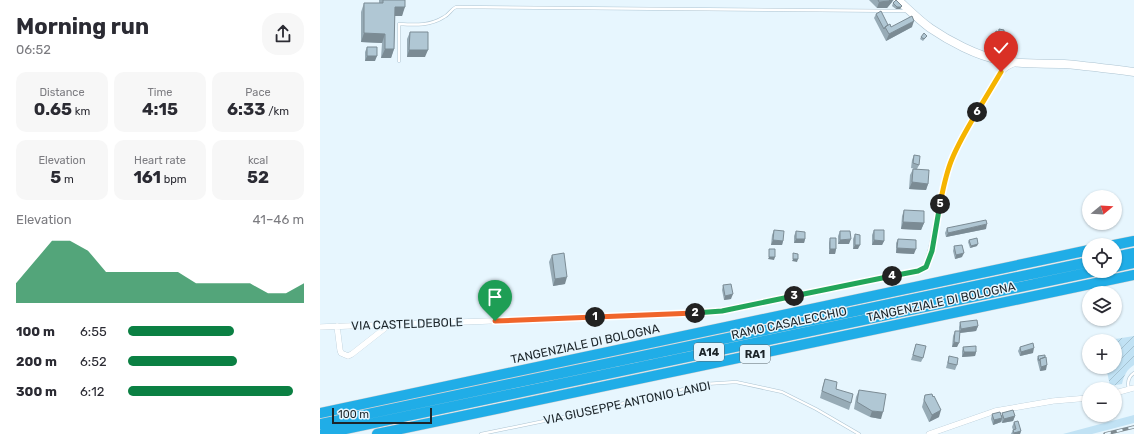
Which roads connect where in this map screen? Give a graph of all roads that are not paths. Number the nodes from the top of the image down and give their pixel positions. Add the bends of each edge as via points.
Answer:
1 (898, 0) edge
2 (910, 11) junction
3 (995, 59) junction
4 (399, 61) dead end
5 (1015, 63) junction
6 (1001, 72) junction
7 (1134, 72) edge
8 (1134, 241) edge
9 (1122, 243) edge
10 (1082, 251) edge
11 (1134, 253) edge
12 (1122, 256) edge
13 (1082, 263) edge
14 (1134, 263) edge
15 (1122, 266) edge
16 (1082, 274) edge
17 (1134, 274) edge
18 (389, 325) junction
19 (337, 326) junction
20 (320, 327) edge
21 (1134, 373) edge
22 (1132, 389) edge
23 (1122, 391) edge
24 (1082, 399) edge
25 (320, 413) edge
26 (320, 424) edge
27 (322, 434) edge
28 (377, 434) edge
29 (480, 434) edge
30 (859, 434) edge
31 (929, 434) edge

1 - 2 street
2 - 3 street via 950,40
2 - 4 lane via 456,6 445,17 425,25 399,24
3 - 5 street
3 - 6 street via 1000,65
5 - 6 street, VIA CASTELDEBOLE
5 - 7 street via 1063,64
6 - 18 street, VIA CASTELDEBOLE via 952,159 932,251 926,267 918,271 708,313
8 - 9 highway
10 - 25 highway, TANGENZIALE DI BOLOGNA
11 - 12 highway
13 - 26 highway, RAMO CASALECCHIO / A14
14 - 15 highway
16 - 27 highway, RAMO CASALECCHIO / A14
17 - 28 highway, TANGENZIALE DI BOLOGNA / RA1
18 - 19 street, VIA CASTELDEBOLE
18 - 19 street via 348,356 340,350
19 - 20 street, VIA CASTELDEBOLE
21 - 22 lane via 1128,381
22 - 23 street
24 - 31 street via 995,411
29 - 30 lane, VIA GIUSEPPE ANTONIO LANDI via 705,384 736,382 782,392

